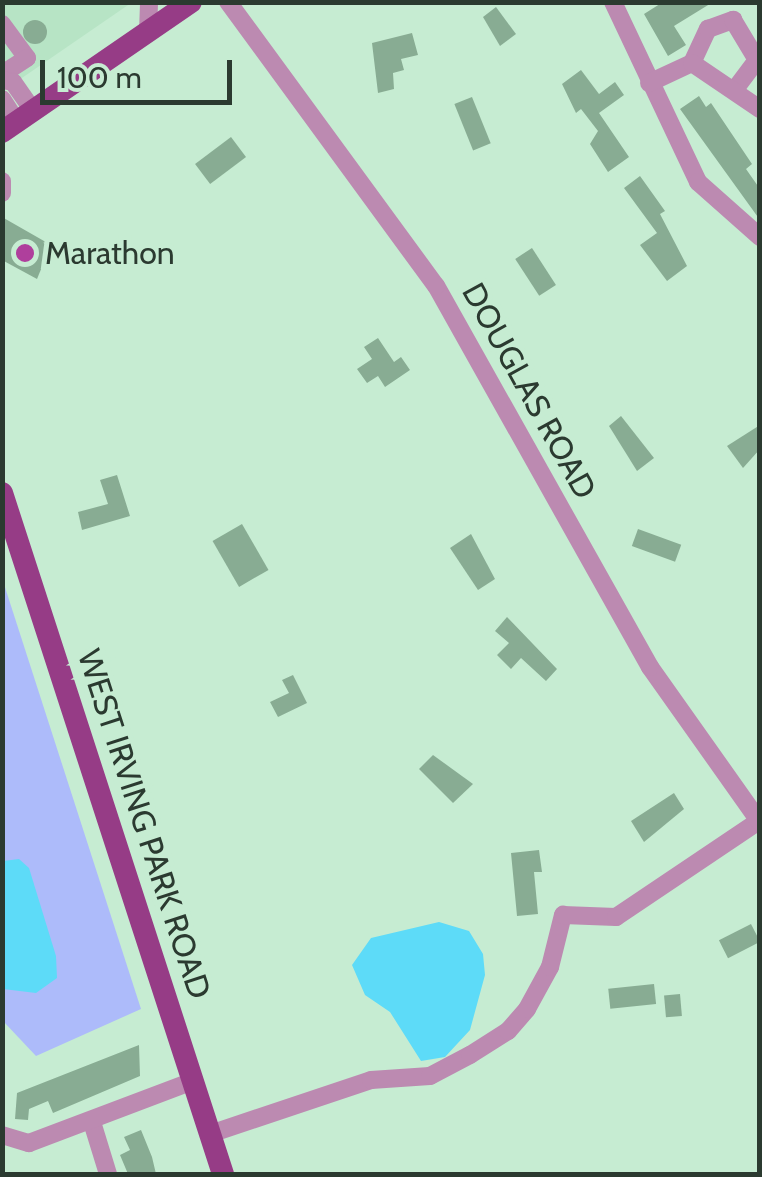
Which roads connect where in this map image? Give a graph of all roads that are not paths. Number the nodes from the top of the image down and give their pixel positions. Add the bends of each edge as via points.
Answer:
1 (149, 2) edge
2 (191, 2) edge
3 (228, 2) edge
4 (613, 2) edge
5 (2, 24) edge
6 (148, 32) junction
7 (692, 63) junction
8 (2, 77) edge
9 (649, 83) junction
10 (734, 90) junction
11 (2, 99) edge
12 (760, 109) edge
13 (18, 122) edge
14 (2, 181) edge
15 (2, 193) edge
16 (760, 238) edge
17 (2, 492) edge
18 (759, 821) edge
19 (193, 1081) junction
20 (92, 1122) junction
21 (210, 1134) junction
22 (2, 1135) edge
23 (108, 1174) edge
24 (223, 1174) edge

1 - 6 street
2 - 6 main road
3 - 18 street, DOUGLAS ROAD via 436,286 650,667
4 - 9 street
5 - 8 street via 26,58
6 - 13 main road
7 - 9 street
7 - 10 street
7 - 10 street via 708,29 733,20 757,60
8 - 13 street via 13,82
9 - 16 street via 698,182
10 - 12 street
11 - 13 street
14 - 15 street
17 - 19 main road, WEST IRVING PARK ROAD
18 - 21 street via 616,918 564,915 550,967 527,1009 508,1031 447,1068 410,1080 371,1080
19 - 20 street
19 - 21 main road, WEST IRVING PARK ROAD
20 - 22 street via 29,1144
20 - 23 street
21 - 24 main road, WEST IRVING PARK ROAD

